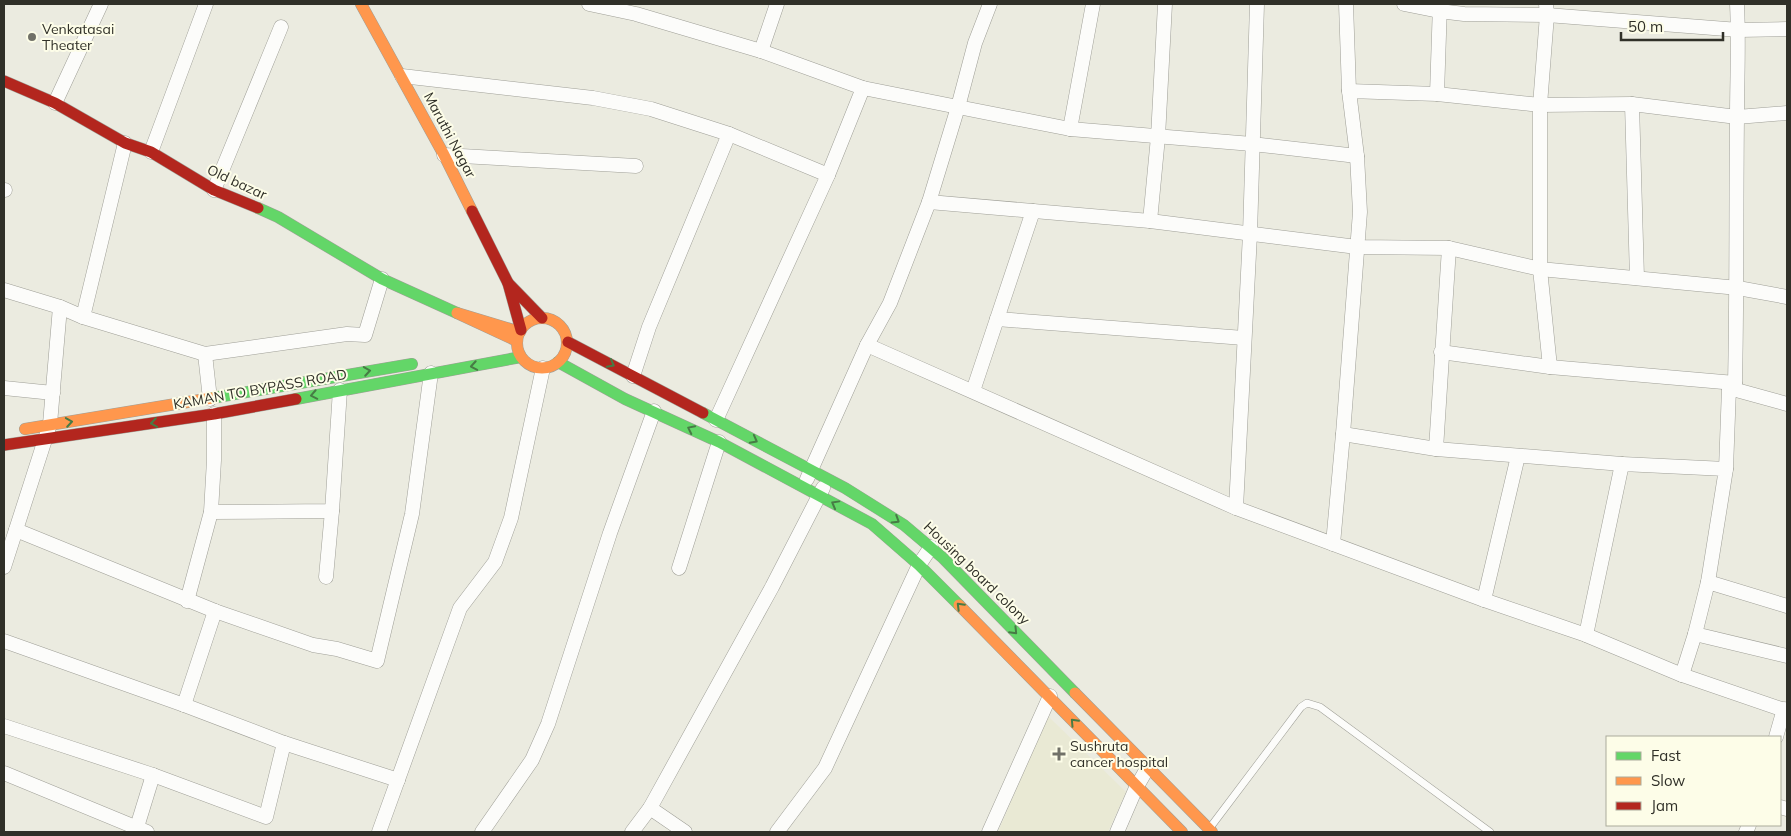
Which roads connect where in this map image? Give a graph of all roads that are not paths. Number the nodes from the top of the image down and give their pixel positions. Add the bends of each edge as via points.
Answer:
1 (101, 4) edge
2 (206, 4) edge
3 (361, 4) edge
4 (589, 4) edge
5 (777, 4) edge
6 (990, 4) edge
7 (1093, 4) edge
8 (1165, 4) edge
9 (1257, 4) edge
10 (1346, 4) edge
11 (1404, 4) edge
12 (1737, 4) edge
13 (1440, 8) edge
14 (1546, 9) edge
15 (281, 26) dead end
16 (1787, 29) edge
17 (1739, 30) junction
18 (761, 52) junction
19 (402, 76) junction
20 (4, 81) edge
21 (864, 88) junction
22 (1349, 91) junction
23 (1437, 94) junction
24 (56, 103) junction
25 (1632, 104) junction
26 (1540, 105) junction
27 (958, 107) junction
28 (1787, 113) edge
29 (1737, 117) junction
30 (1070, 129) junction
31 (729, 134) junction
32 (1158, 137) junction
33 (126, 143) junction
34 (1252, 144) junction
35 (151, 152) junction
36 (444, 155) junction
37 (1357, 156) junction
38 (636, 166) dead end
39 (828, 175) junction
40 (214, 190) junction
41 (929, 202) junction
42 (1033, 211) junction
43 (1150, 221) junction
44 (1250, 234) junction
45 (1357, 247) junction
46 (1448, 248) junction
47 (1540, 269) junction
48 (1637, 278) junction
49 (382, 279) junction
50 (508, 283) junction
51 (1738, 288) junction
52 (4, 290) edge
53 (1787, 297) edge
54 (60, 307) junction
55 (83, 317) junction
56 (542, 318) junction
57 (997, 319) junction
58 (1244, 338) junction
59 (519, 342) junction
60 (568, 342) junction
61 (867, 345) junction
62 (1441, 352) junction
63 (205, 354) junction
64 (452, 358) dead end
65 (558, 362) junction
66 (1550, 367) junction
67 (428, 368) junction
68 (543, 368) junction
69 (633, 376) junction
70 (1732, 385) junction
71 (4, 388) edge
72 (340, 390) junction
73 (973, 391) junction
74 (53, 393) junction
75 (210, 399) junction
76 (1787, 404) edge
77 (654, 411) junction
78 (214, 414) junction
79 (716, 420) junction
80 (50, 424) junction
81 (13, 431) dead end
82 (1343, 434) junction
83 (45, 438) junction
84 (719, 442) junction
85 (4, 445) edge
86 (1436, 449) junction
87 (1518, 456) junction
88 (1622, 464) junction
89 (1726, 469) junction
90 (811, 470) junction
91 (827, 479) junction
92 (804, 486) junction
93 (819, 495) junction
94 (1236, 508) junction
95 (332, 511) junction
96 (211, 512) junction
97 (16, 530) junction
98 (1333, 544) junction
99 (931, 547) junction
100 (919, 565) junction
101 (4, 567) edge
102 (678, 568) dead end
103 (326, 577) dead end
104 (1708, 582) junction
105 (1484, 600) junction
106 (187, 601) junction
107 (1787, 606) edge
108 (215, 612) junction
109 (1695, 634) junction
110 (1586, 635) junction
111 (4, 641) edge
112 (1787, 656) edge
113 (1682, 675) junction
114 (1050, 696) junction
115 (184, 705) junction
116 (1786, 710) edge
117 (4, 726) edge
118 (1776, 736) edge
119 (284, 743) junction
120 (1148, 767) junction
121 (4, 772) edge
122 (153, 775) junction
123 (398, 780) junction
124 (1136, 788) junction
125 (650, 808) junction
126 (142, 830) edge
127 (1210, 831) edge
128 (379, 832) edge
129 (482, 832) edge
130 (632, 832) edge
131 (685, 832) edge
132 (776, 832) edge
133 (989, 832) edge
134 (1117, 832) edge
135 (1182, 832) edge
136 (1490, 832) edge

1 - 24 street
2 - 35 street
3 - 19 street, Maruthi Nagar
4 - 18 street via 636,14
5 - 18 street
6 - 27 street via 975,43
7 - 30 street
8 - 32 street
9 - 34 street
10 - 22 street
11 - 13 street
12 - 17 street
13 - 14 street via 1464,14
13 - 23 street
14 - 17 street
14 - 26 street
15 - 40 street
16 - 17 street
17 - 29 street
18 - 21 street
19 - 31 street via 593,98 651,109
19 - 36 street, Maruthi Nagar
20 - 24 street, Old bazar
21 - 27 street
21 - 39 street
22 - 23 street
22 - 37 street
23 - 26 street
24 - 33 street, Old bazar
25 - 26 street
25 - 29 street
25 - 48 street
26 - 47 street
27 - 30 street
27 - 41 street
28 - 29 street
29 - 51 street
30 - 32 street
31 - 39 street
31 - 69 street via 648,327
32 - 34 street
32 - 43 street
33 - 35 street, Old bazar
33 - 55 street
34 - 37 street
34 - 44 street
35 - 40 street, Old bazar
36 - 38 street
36 - 50 street, Maruthi Nagar
37 - 45 street via 1360,212
39 - 79 street
40 - 49 street, Old bazar via 278,217
41 - 42 street
41 - 61 street via 890,303
42 - 43 street
42 - 57 street
43 - 44 street
44 - 45 street
44 - 58 street
45 - 46 street
45 - 82 street
46 - 47 street
46 - 62 street
47 - 48 street
47 - 66 street
48 - 51 street
49 - 59 street, Old bazar
49 - 63 street via 365,335 347,334
50 - 56 street
50 - 59 street
51 - 53 street
51 - 70 street
52 - 54 street
54 - 55 street
54 - 74 street
55 - 63 street
56 - 59 street via 526,324
56 - 60 street via 562,327
57 - 58 street
57 - 73 street
58 - 94 street
59 - 64 street
59 -> 67 street, KAMAN TO BYPASS ROAD
59 - 68 street via 527,363
60 - 65 street via 564,356
60 -> 69 street, Housing board colony
61 - 73 street
61 - 90 street
62 - 66 street
62 - 86 street
63 - 75 street
65 - 68 street
65 - 77 street
66 - 70 street
67 - 72 street, KAMAN TO BYPASS ROAD
75 -> 67 street, KAMAN TO BYPASS ROAD
67 - 108 street via 412,514 377,662 313,645
68 - 123 street via 511,518 495,562 460,608
69 - 79 street, Housing board colony
70 - 76 street
70 - 89 street
71 - 74 street
72 -> 78 street, KAMAN TO BYPASS ROAD
72 - 95 street
73 - 94 street
74 - 80 street
80 -> 75 street, KAMAN TO BYPASS ROAD
84 -> 77 street
77 - 129 street via 610,533 548,724 532,760
78 -> 83 street, KAMAN TO BYPASS ROAD
78 - 96 street
79 -> 90 street, Housing board colony
80 - 81 street, KAMAN TO BYPASS ROAD
80 - 83 street
82 - 86 street
82 - 98 street
83 - 85 street, KAMAN TO BYPASS ROAD
83 - 97 street
84 - 92 street
84 - 102 street
86 - 87 street
87 - 88 street
87 - 105 street
88 - 89 street
88 - 110 street
89 - 104 street
90 - 91 street, Housing board colony
90 - 92 street
91 - 93 street
91 -> 99 street, Housing board colony via 904,525
92 - 93 street
100 -> 93 street via 872,524
93 - 125 street
94 - 98 street
95 - 96 street
95 - 103 street
96 - 106 street
97 - 101 street
97 - 106 street
98 - 105 street
99 - 100 street
99 -> 120 street, Housing board colony
114 -> 100 street
100 - 132 street via 825,768
104 - 107 street
104 - 109 street
105 - 110 street
106 - 108 street
108 - 115 street
109 - 112 street
109 - 113 street
110 - 113 street
111 - 115 street
113 - 116 street
124 -> 114 street
114 - 133 street
115 - 119 street
116 - 118 street
117 - 122 street
119 - 122 street via 266,817
119 - 123 street
120 - 124 street
120 - 127 street, Housing board colony
121 - 126 street
122 - 126 street
123 - 128 street
124 - 134 street
124 - 135 street
125 - 130 street
125 - 131 street
127 - 136 lane via 1307,703 1320,706

